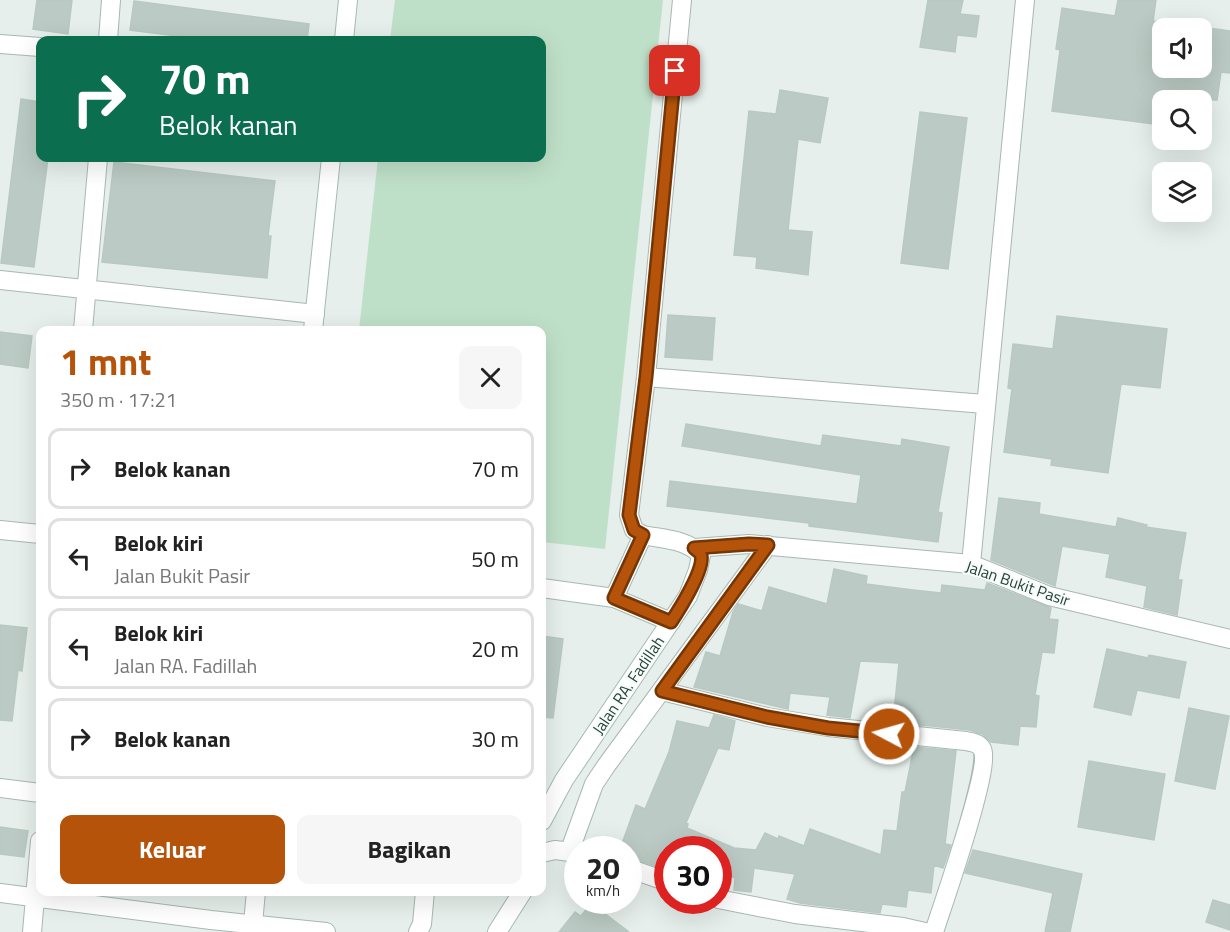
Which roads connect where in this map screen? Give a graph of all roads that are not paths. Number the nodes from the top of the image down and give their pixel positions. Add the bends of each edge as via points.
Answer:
1 (111, 0) edge
2 (348, 0) edge
3 (682, 0) edge
4 (1025, 0) edge
5 (108, 36) edge
6 (344, 36) edge
7 (0, 44) edge
8 (36, 47) edge
9 (98, 162) edge
10 (331, 162) edge
11 (0, 280) edge
12 (87, 289) junction
13 (314, 322) edge
14 (83, 326) edge
15 (646, 377) junction
16 (985, 404) junction
17 (0, 530) edge
18 (36, 534) edge
19 (643, 535) junction
20 (768, 545) junction
21 (694, 548) junction
22 (971, 564) junction
23 (546, 589) edge
24 (614, 598) junction
25 (671, 622) junction
26 (1230, 639) edge
27 (662, 691) junction
28 (0, 788) edge
29 (36, 792) edge
30 (546, 814) edge
31 (579, 836) edge
32 (564, 851) edge
33 (546, 852) edge
34 (0, 893) edge
35 (256, 896) edge
36 (425, 896) edge
37 (520, 896) edge
38 (36, 897) junction
39 (732, 902) edge
40 (253, 924) junction
41 (211, 926) edge
42 (32, 932) edge
43 (326, 932) edge
44 (418, 932) edge
45 (497, 932) edge
46 (926, 932) edge
47 (934, 932) edge

1 - 5 street
2 - 6 street
3 - 15 street
4 - 16 street
7 - 8 street
9 - 12 street
10 - 13 street
11 - 12 street
12 - 13 street
12 - 14 street
15 - 16 street
15 - 19 street via 629,515 634,530
16 - 22 street
17 - 18 street
19 - 21 street
19 - 24 street
20 - 21 street, Jalan Bukit Pasir
20 - 22 street, Jalan Bukit Pasir
20 - 27 street
21 - 25 street, Jalan RA. Fadillah via 701,557 698,570 688,596
22 - 26 street, Jalan Bukit Pasir via 1049,596
23 - 24 street
24 - 25 street
25 - 30 street, Jalan RA. Fadillah via 564,780
27 - 31 street via 594,784
27 - 47 street via 828,728 966,741 980,746 984,757 976,792
28 - 29 street
32 - 33 street
34 - 38 street
35 - 40 street
36 - 44 street
37 - 45 street
38 - 41 street
38 - 42 street
39 - 46 street
40 - 41 street
40 - 43 street

